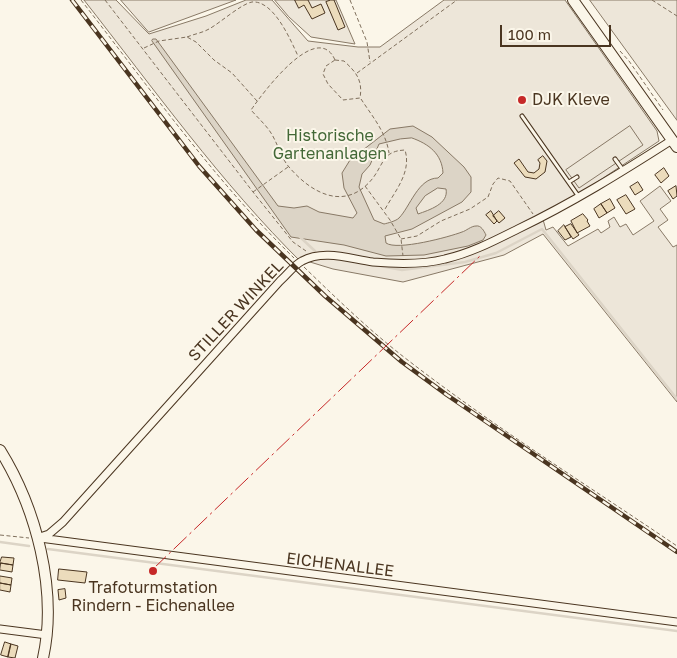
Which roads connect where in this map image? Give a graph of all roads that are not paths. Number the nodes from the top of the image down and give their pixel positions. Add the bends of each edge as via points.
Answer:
1 (573, 0) edge
2 (522, 116) dead end
3 (674, 143) edge
4 (615, 159) dead end
5 (623, 170) junction
6 (577, 177) dead end
7 (569, 182) junction
8 (580, 197) junction
9 (0, 450) edge
10 (37, 538) junction
11 (677, 622) edge
12 (0, 629) edge
13 (47, 635) junction
14 (43, 658) edge

1 - 3 main road
2 - 7 lane
3 - 5 street, STILLER WINKEL
4 - 5 lane
5 - 8 street, STILLER WINKEL
6 - 7 lane
7 - 8 lane
8 - 10 street, STILLER WINKEL via 487,245 444,260 402,264 326,255 299,263 63,522
9 - 10 main road via 23,498
10 - 11 street, EICHENALLEE
10 - 13 main road via 47,582
12 - 13 street
13 - 14 main road

